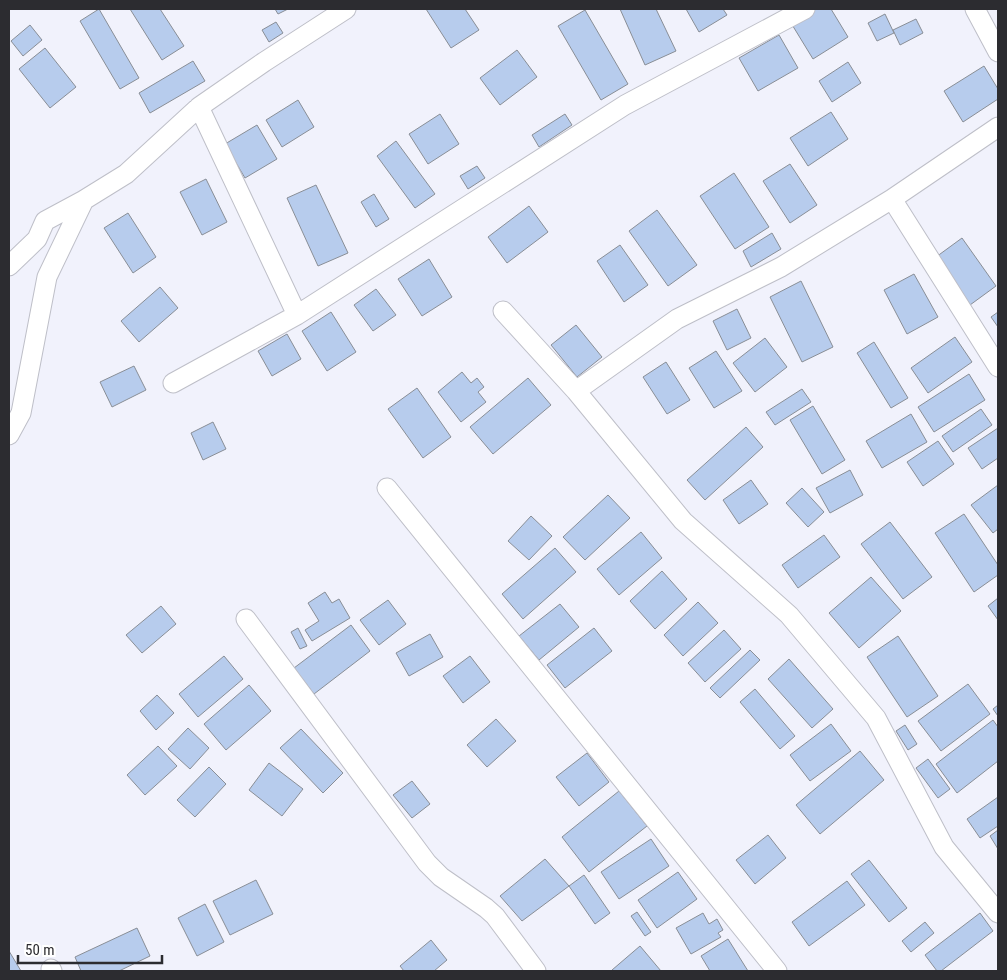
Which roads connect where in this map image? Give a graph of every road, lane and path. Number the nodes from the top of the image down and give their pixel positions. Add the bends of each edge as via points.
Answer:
1 (346, 9) edge
2 (805, 9) edge
3 (975, 9) edge
4 (998, 52) edge
5 (199, 107) junction
6 (998, 127) edge
7 (892, 199) junction
8 (84, 200) junction
9 (9, 266) edge
10 (503, 311) dead end
11 (297, 315) junction
12 (998, 367) edge
13 (173, 383) dead end
14 (576, 391) junction
15 (9, 435) edge
16 (387, 488) dead end
17 (246, 619) dead end
18 (998, 913) edge
19 (536, 971) edge
20 (777, 971) edge

1 - 5 street
2 - 11 street via 625,105
3 - 4 street
5 - 8 street via 126,174
5 - 11 street
6 - 7 street
7 - 12 street
7 - 14 street via 781,267 677,319
8 - 9 street via 45,221 37,239
8 - 15 street via 47,277 21,413
10 - 14 street
11 - 13 street
14 - 18 street via 683,522 789,615 876,718 944,847
16 - 20 street
17 - 19 street via 427,862 441,877 495,916

